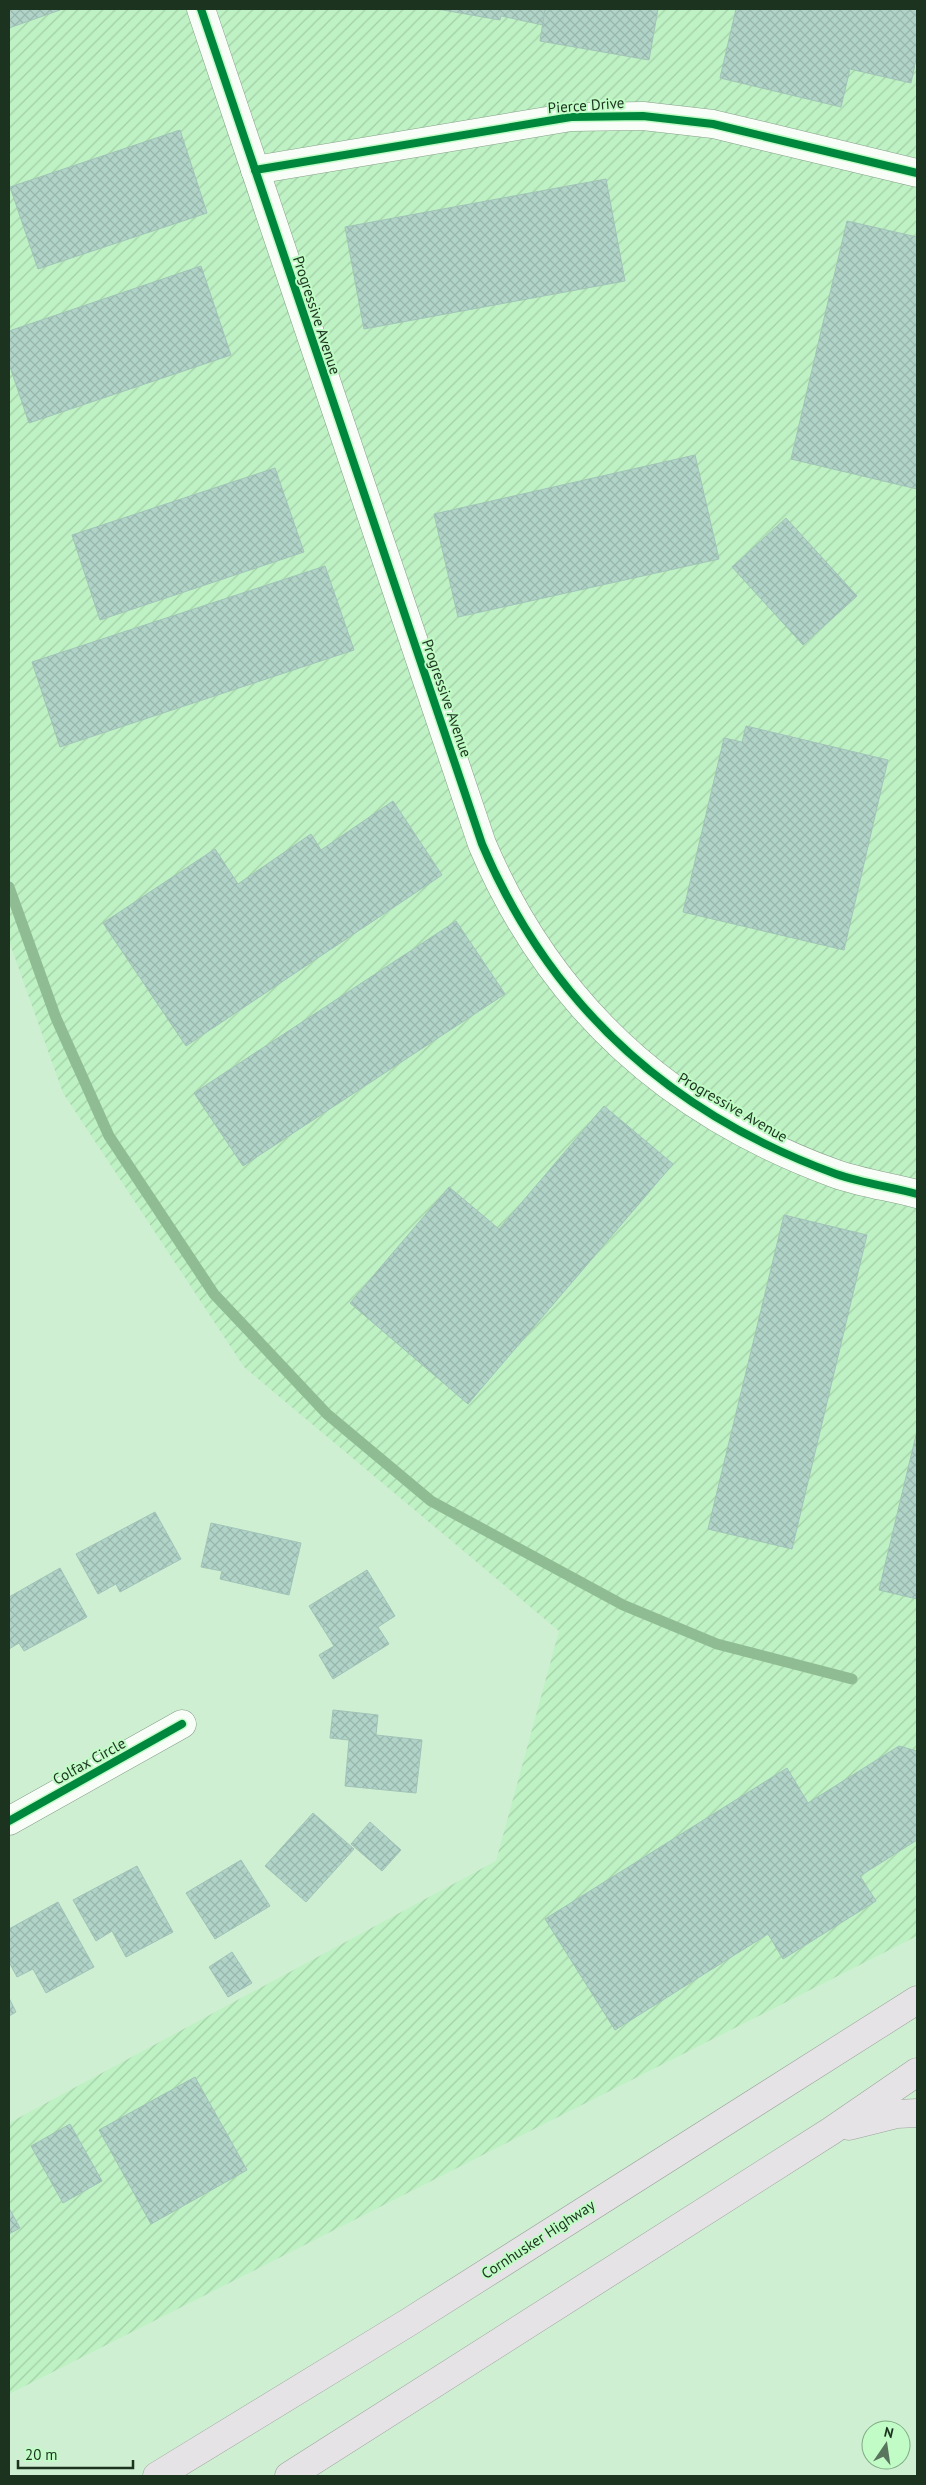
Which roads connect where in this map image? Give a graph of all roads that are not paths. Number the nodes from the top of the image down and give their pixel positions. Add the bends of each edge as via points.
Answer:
1 (201, 9) edge
2 (255, 170) junction
3 (917, 173) edge
4 (917, 1194) edge
5 (182, 1724) dead end
6 (9, 1822) edge
7 (917, 2000) edge
8 (917, 2072) edge
9 (917, 2113) edge
10 (831, 2131) junction
11 (157, 2476) edge
12 (289, 2476) edge

1 - 2 street, Progressive Avenue
2 - 3 street, Pierce Drive via 571,117 643,116 713,124
2 - 4 street, Progressive Avenue via 482,844 496,877 533,943 564,986 633,1058 700,1108 772,1148 838,1175
5 - 6 street, Colfax Circle
7 - 11 main road, Cornhusker Highway via 409,2322
8 - 10 main road
9 - 10 main road via 897,2114
10 - 12 main road

